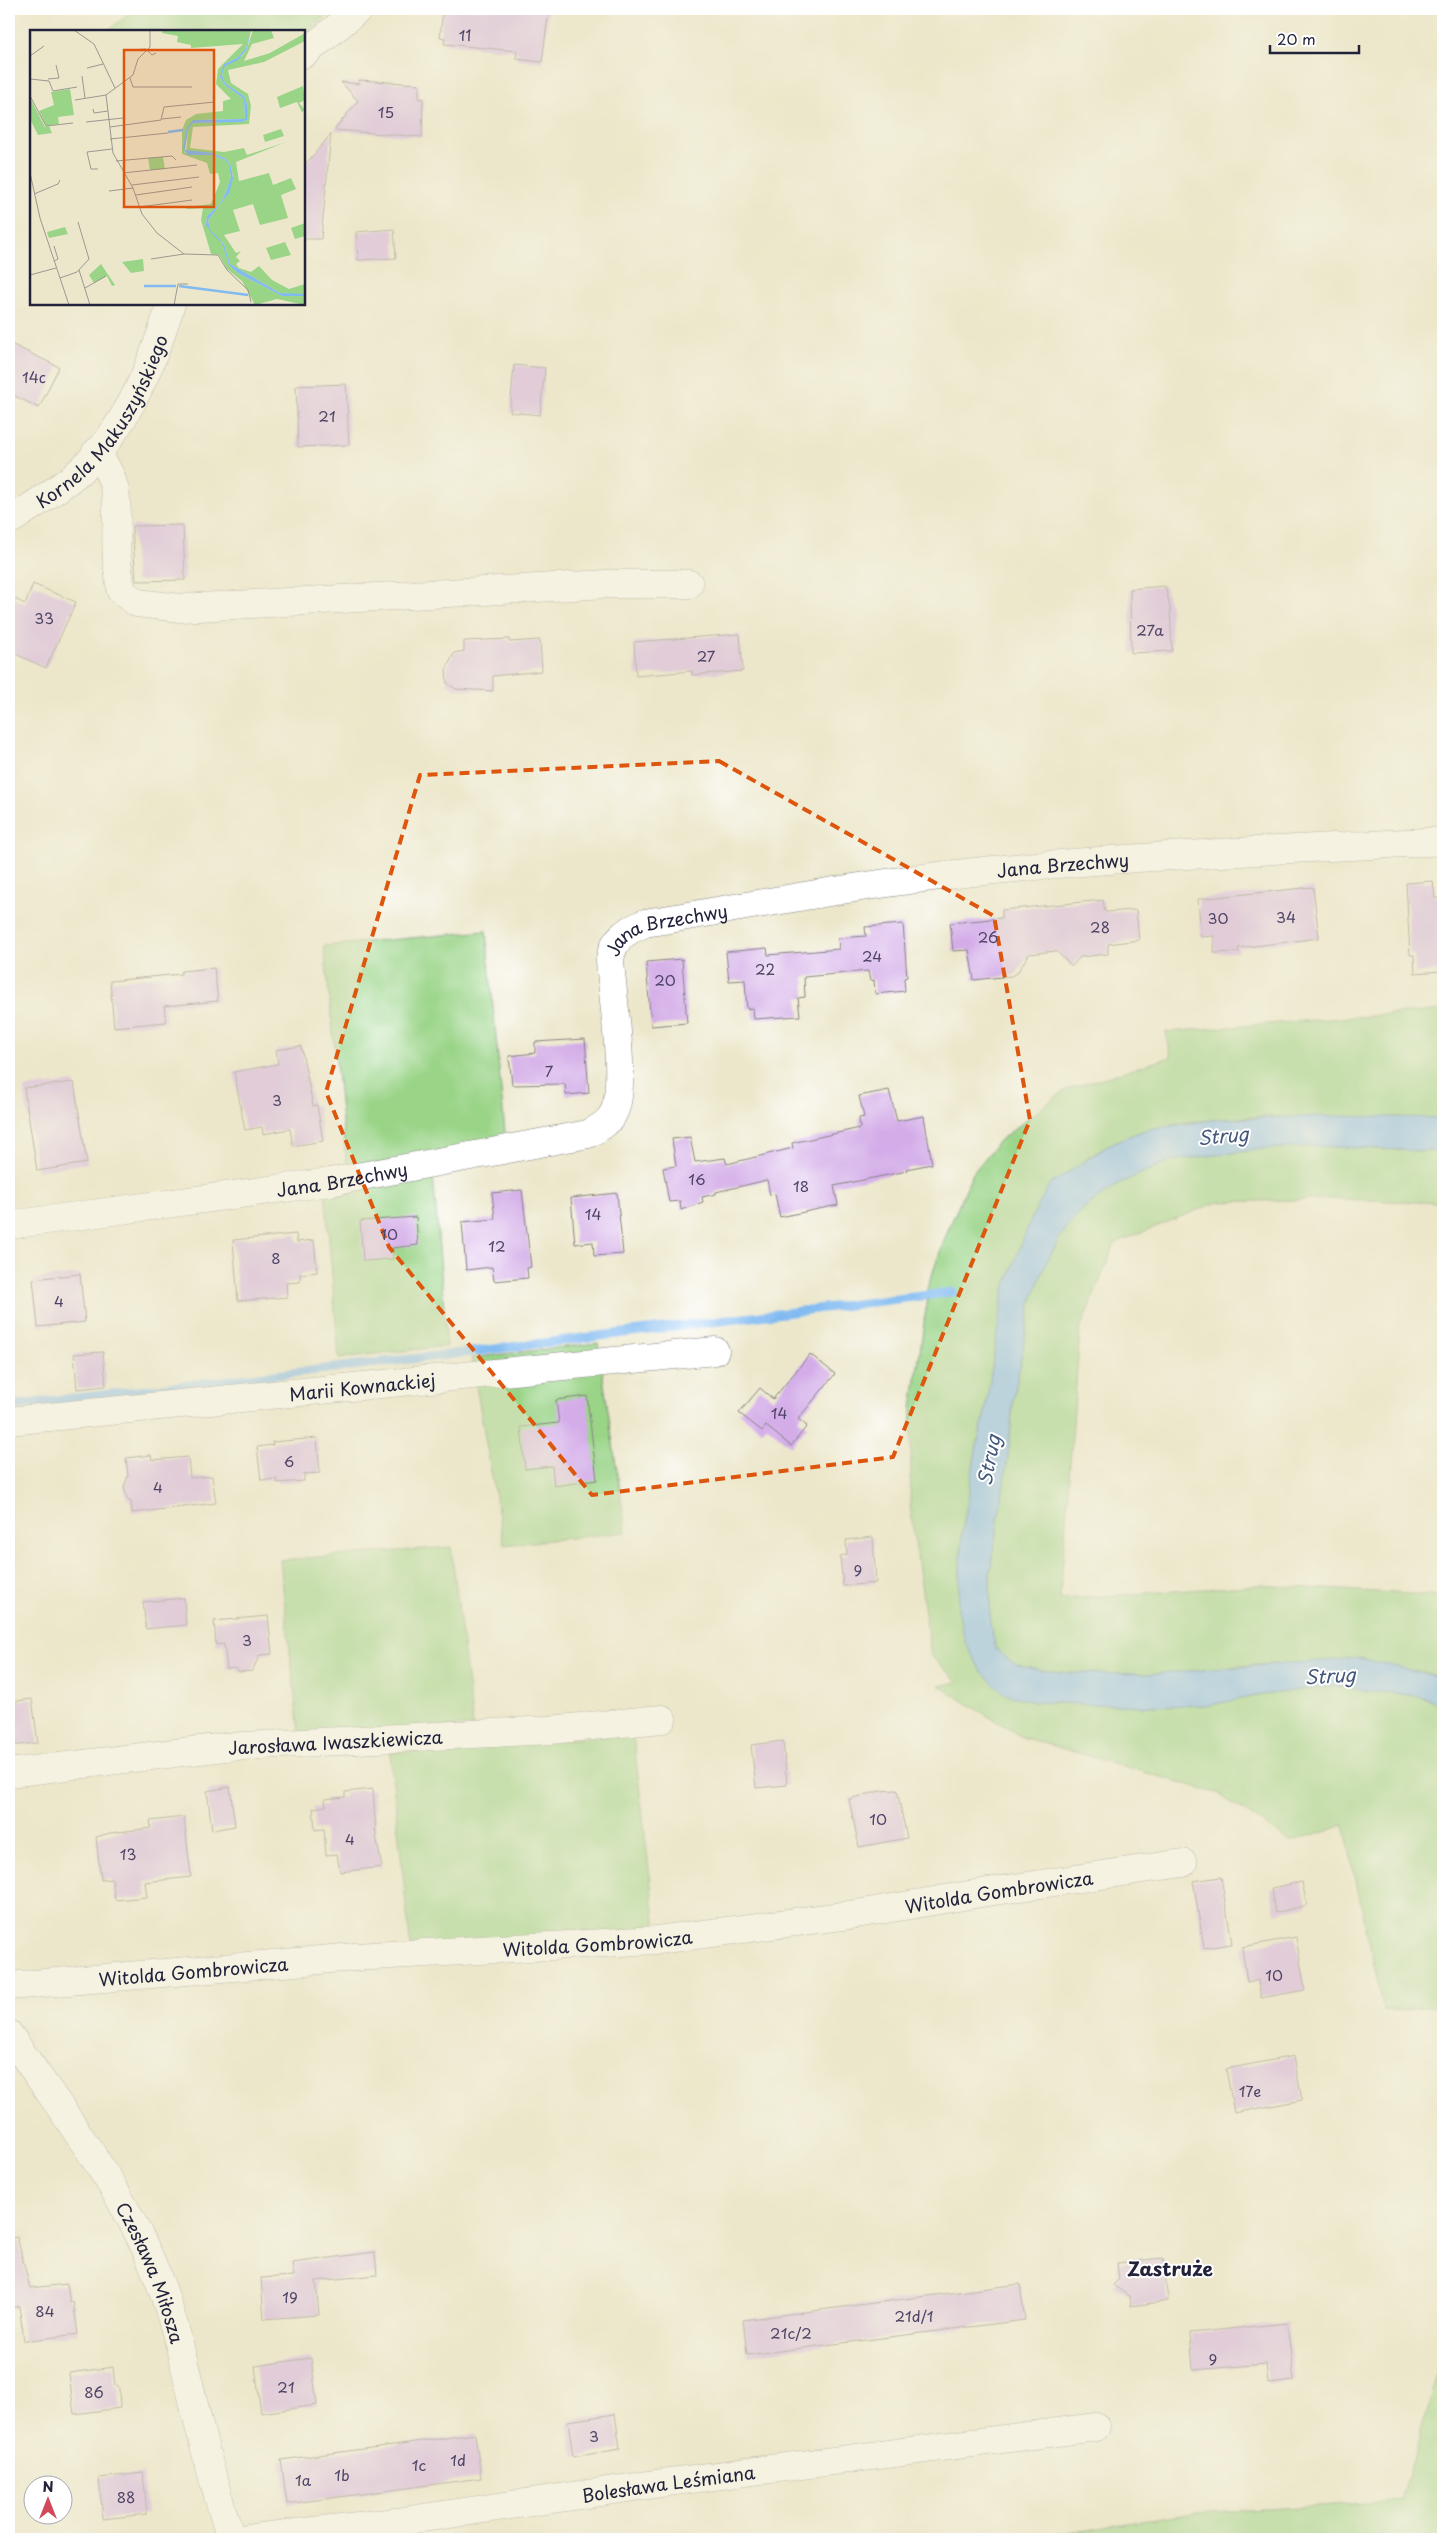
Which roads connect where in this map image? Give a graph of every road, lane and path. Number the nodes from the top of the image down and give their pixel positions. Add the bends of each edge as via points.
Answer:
1 (359, 9) edge
2 (305, 53) edge
3 (171, 305) edge
4 (96, 452) junction
5 (9, 520) edge
6 (689, 584) dead end
7 (1443, 841) edge
8 (9, 1225) edge
9 (715, 1351) dead end
10 (9, 1421) edge
11 (662, 1719) dead end
12 (9, 1773) edge
13 (1183, 1863) dead end
14 (9, 1986) edge
15 (9, 2034) edge
16 (1096, 2427) dead end
17 (231, 2539) edge
18 (241, 2539) edge

1 - 2 street
3 - 4 street, Kornela Makuszyńskiego via 158,346 132,403
4 - 5 street, Kornela Makuszyńskiego via 81,470
4 - 6 street via 109,469 118,496 117,559 121,591 137,604 181,608 607,584
7 - 8 street, Jana Brzechwy via 984,870 645,923 618,938 611,950 620,1076 618,1096 614,1112 605,1125 588,1134 330,1182
9 - 10 street, Marii Kownackiej
11 - 12 street, Jarosława Iwaszkiewicza via 550,1730 225,1747
13 - 14 street, Witolda Gombrowicza via 850,1916 657,1940 355,1957
15 - 17 street, Czesława Miłosza via 99,2167 142,2241 181,2346 198,2422
16 - 18 street, Bolesława Leśmiana via 669,2482 395,2522

